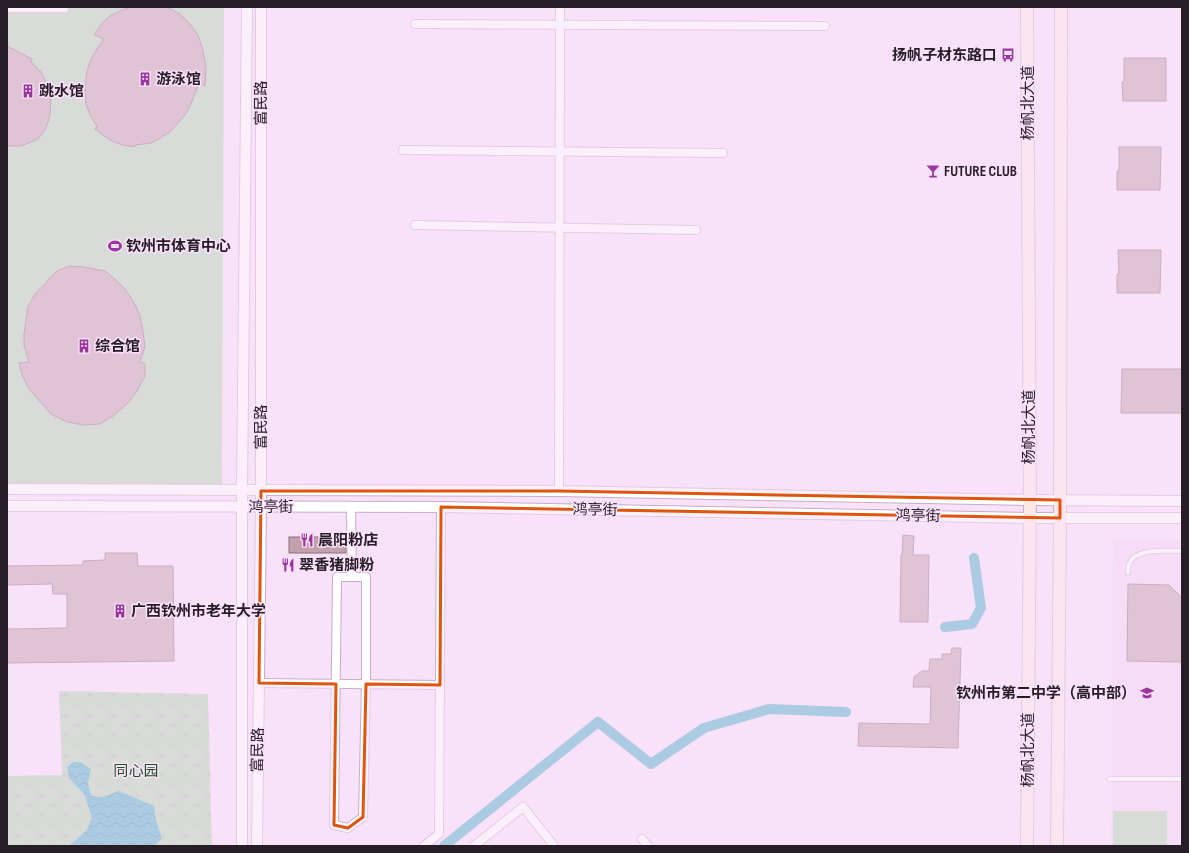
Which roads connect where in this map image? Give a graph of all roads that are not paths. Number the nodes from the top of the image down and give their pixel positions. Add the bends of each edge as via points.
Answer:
1 (66, 7) edge
2 (247, 7) edge
3 (261, 7) edge
4 (560, 7) edge
5 (1061, 7) edge
6 (1067, 7) edge
7 (1027, 8) edge
8 (7, 10) edge
9 (415, 24) dead end
10 (560, 25) junction
11 (825, 26) dead end
12 (1061, 34) junction
13 (403, 150) dead end
14 (560, 152) junction
15 (723, 153) dead end
16 (415, 225) dead end
17 (560, 228) junction
18 (696, 230) dead end
19 (7, 489) edge
20 (242, 490) junction
21 (261, 490) junction
22 (559, 491) junction
23 (1030, 500) junction
24 (1060, 500) junction
25 (1182, 501) edge
26 (7, 506) edge
27 (242, 507) junction
28 (261, 507) junction
29 (351, 507) junction
30 (441, 507) junction
31 (1030, 518) junction
32 (1060, 518) junction
33 (1182, 518) edge
34 (1182, 551) edge
35 (1128, 573) dead end
36 (352, 577) junction
37 (259, 683) junction
38 (336, 684) junction
39 (366, 684) junction
40 (440, 686) junction
41 (1109, 779) dead end
42 (1182, 779) edge
43 (642, 839) dead end
44 (242, 846) edge
45 (257, 846) edge
46 (424, 846) edge
47 (474, 846) edge
48 (554, 846) edge
49 (648, 846) edge
50 (1027, 846) edge
51 (1057, 846) edge

1 - 8 lane via 66,10
2 - 20 street, 富民路
3 - 21 street, 富民路
4 - 10 street
5 - 12 main road, 杨帆北大道
6 - 12 main road
7 - 23 main road, 杨帆北大道
9 - 10 street
10 - 11 street
10 - 14 street
12 - 24 main road, 杨帆北大道
13 - 14 street
14 - 15 street
14 - 17 street
16 - 17 street
17 - 18 street
17 - 22 street
19 - 20 street, 鸿亭街
20 - 21 street, 鸿亭街
20 - 27 street, 富民路
21 - 22 street, 鸿亭街
21 - 28 street, 富民路
22 - 23 street, 鸿亭街
23 - 24 street, 鸿亭街
23 - 31 main road, 杨帆北大道
24 - 25 street, 鸿亭街
24 - 32 main road, 杨帆北大道
26 - 27 street, 鸿亭街
27 - 28 street, 鸿亭街
27 - 44 street, 富民路
28 - 29 street, 鸿亭街
28 - 37 street, 富民路
29 - 30 street, 鸿亭街
29 - 36 street
30 - 31 street, 鸿亭街
30 - 40 street
31 - 32 street, 鸿亭街
31 - 50 main road, 杨帆北大道
32 - 33 street, 鸿亭街
32 - 51 main road, 杨帆北大道
34 - 35 lane via 1138,554 1133,558
36 - 38 street via 337,577
36 - 39 street via 366,577
37 - 38 street
37 - 45 street, 富民路
38 - 39 street
38 - 39 street via 334,824 348,828 363,817
39 - 40 street
40 - 46 street via 439,834
41 - 42 lane
43 - 49 street
47 - 48 street via 523,807

